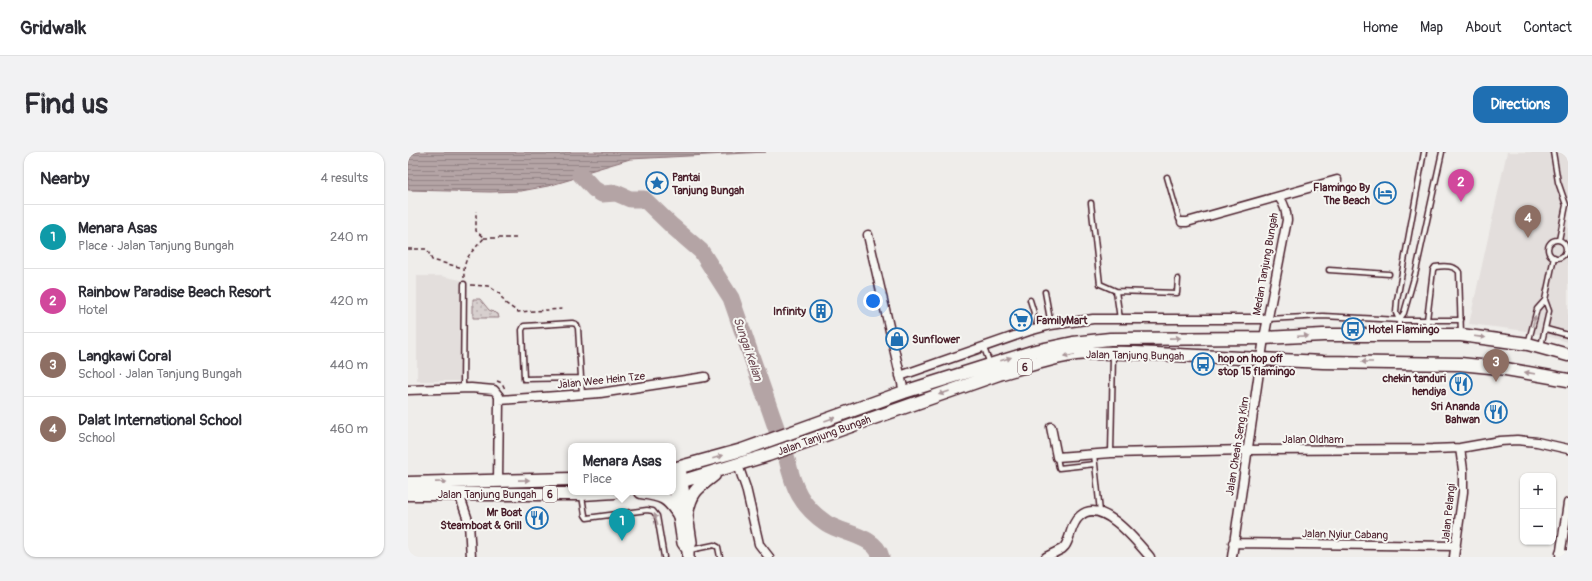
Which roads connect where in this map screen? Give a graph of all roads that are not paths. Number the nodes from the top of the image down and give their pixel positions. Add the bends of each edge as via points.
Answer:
1 (1424, 152) edge
2 (1442, 152) edge
3 (1553, 152) edge
4 (1167, 177) dead end
5 (1337, 180) dead end
6 (1279, 197) junction
7 (1091, 203) dead end
8 (1567, 206) edge
9 (1182, 222) joint
10 (868, 235) dead end
11 (1559, 240) junction
12 (1554, 256) junction
13 (1329, 270) dead end
14 (1389, 274) dead end
15 (1178, 279) dead end
16 (464, 284) road end
17 (1116, 291) junction
18 (1045, 292) dead end
19 (1030, 300) dead end
20 (1545, 300) junction
21 (1267, 319) junction
22 (1120, 320) junction
23 (1399, 320) junction
24 (1427, 320) junction
25 (1461, 320) junction
26 (1051, 325) junction
27 (1546, 329) junction
28 (1029, 331) junction
29 (1427, 334) junction
30 (1399, 335) junction
31 (1461, 335) junction
32 (1568, 335) edge
33 (1264, 338) junction
34 (1528, 344) junction
35 (1541, 347) junction
36 (984, 348) junction
37 (1113, 353) junction
38 (1568, 355) edge
39 (1262, 358) junction
40 (990, 364) junction
41 (900, 376) junction
42 (705, 377) dead end
43 (581, 378) junction
44 (1568, 380) edge
45 (463, 389) junction
46 (408, 390) edge
47 (904, 392) junction
48 (582, 394) junction
49 (499, 400) junction
50 (1051, 427) dead end
51 (1460, 448) junction
52 (1568, 449) edge
53 (1247, 450) junction
54 (1111, 453) junction
55 (1094, 454) junction
56 (1056, 457) junction
57 (1095, 464) junction
58 (738, 465) junction
59 (720, 470) junction
60 (676, 477) edge
61 (568, 479) edge
62 (498, 481) junction
63 (408, 483) edge
64 (479, 488) junction
65 (568, 493) edge
66 (408, 494) edge
67 (459, 494) junction
68 (582, 495) edge
69 (659, 495) edge
70 (1568, 503) edge
71 (1100, 512) junction
72 (683, 514) junction
73 (1233, 543) junction
74 (1456, 546) junction
75 (688, 554) edge
76 (1562, 555) edge
77 (471, 557) edge
78 (664, 557) edge
79 (720, 557) edge
80 (769, 557) edge
81 (1046, 557) edge
82 (1150, 557) edge
83 (1232, 557) edge
84 (1454, 557) edge

1 - 23 lane via 1397,300 1396,313
2 - 23 lane via 1416,271 1404,313
3 - 8 lane via 1558,182
4 - 9 lane
5 - 6 street, Medan Tanjung Bungah
6 - 9 street, Medan Tanjung Bungah
6 - 21 street, Medan Tanjung Bungah via 1284,203 1287,220
7 - 17 lane via 1100,284
8 - 11 lane
10 - 41 street
11 - 12 lane via 1550,245 1549,250
11 - 12 lane via 1566,246 1566,252 1560,257
12 - 20 lane
13 - 14 lane
15 - 17 lane via 1177,293
16 - 45 lane
17 - 22 lane
18 - 26 lane
19 - 28 lane via 1034,313
20 - 27 lane via 1549,311
34 -> 20 lane via 1537,309
21 - 22 street
21 - 23 lane via 1323,316
21 - 33 street, Medan Tanjung Bungah
22 - 26 street via 1093,319
23 - 24 lane
23 - 30 lane
24 - 25 lane
24 - 25 lane via 1433,270 1438,266 1457,269 1459,272
24 - 29 lane
25 - 31 lane
26 - 28 street
27 - 32 lane
27 - 35 lane
28 - 36 street
29 - 30 main road, Jalan Tanjung Bungah / 6
29 - 31 main road, Jalan Tanjung Bungah / 6
33 -> 30 main road, Jalan Tanjung Bungah / 6
31 -> 34 main road, Jalan Tanjung Bungah / 6
33 - 39 street, Jalan Cheah Seng Kim
40 -> 33 main road, Jalan Tanjung Bungah / 6 via 1035,350 1110,339
34 - 35 main road, Jalan Tanjung Bungah / 6
35 - 38 main road, Jalan Tanjung Bungah / 6
36 - 40 lane
36 - 41 street
37 - 39 main road, Jalan Tanjung Bungah / 6
37 - 54 lane
37 -> 58 main road, Jalan Tanjung Bungah / 6 via 1077,354 1033,364
44 -> 39 main road, Jalan Tanjung Bungah / 6 via 1460,364 1323,362
39 - 53 street, Jalan Cheah Seng Kim
40 - 47 main road, Jalan Tanjung Bungah / 6
41 - 47 street
42 - 48 street, Jalan Wee Hein Tze
43 - 43 lane via 524,379 524,326 576,324
43 - 48 lane
45 - 46 street
45 - 49 street via 494,390
60 -> 47 main road, Jalan Tanjung Bungah / 6 via 764,442
48 - 49 street, Jalan Wee Hein Tze
49 - 62 street
50 - 56 street
51 - 52 street, Jalan Oldham via 1517,440
51 - 53 street, Jalan Oldham
51 - 74 street, Jalan Pelangi via 1464,492
53 - 54 street, Jalan Oldham
53 - 73 street, Jalan Cheah Seng Kim
54 - 55 street, Jalan Oldham
55 - 56 street, Jalan Oldham
55 - 57 lane
56 - 57 lane via 1059,468
57 - 71 lane
58 - 59 main road, Jalan Tanjung Bungah / 6
58 - 80 street via 759,544
59 - 60 main road, Jalan Tanjung Bungah / 6
59 - 72 main road via 692,495
60 - 72 street
62 -> 61 main road, Jalan Tanjung Bungah / 6
62 - 64 main road, Jalan Tanjung Bungah / 6
63 -> 64 main road, Jalan Tanjung Bungah / 6
64 - 65 main road, Jalan Tanjung Bungah / 6
64 - 67 main road, Jalan Tanjung Bungah / 6
66 - 67 main road, Jalan Tanjung Bungah / 6
67 - 77 street via 470,523
78 -> 68 lane via 657,516 653,511 587,518
69 - 72 main road
70 - 76 street
71 - 81 street via 1084,513 1080,516 1065,546
71 - 82 street via 1127,530
72 - 75 street via 691,542
73 - 74 street, Jalan Nyiur Cabang
73 - 83 street, Jalan Cheah Seng Kim
74 - 84 street, Jalan Pelangi
75 - 79 lane via 714,545 718,547

